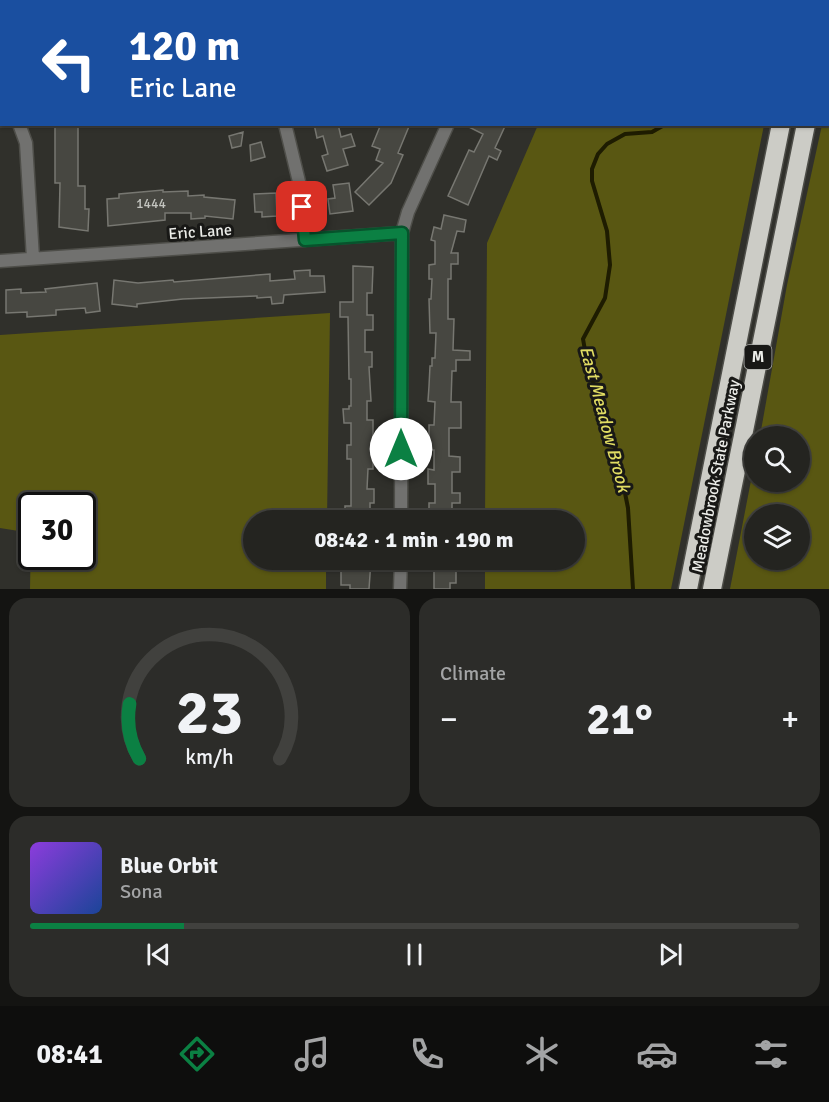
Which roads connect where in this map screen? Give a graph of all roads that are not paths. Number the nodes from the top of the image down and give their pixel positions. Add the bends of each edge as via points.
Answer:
1 (20, 126) edge
2 (285, 126) edge
3 (447, 126) edge
4 (781, 126) edge
5 (806, 126) edge
6 (402, 233) junction
7 (305, 240) junction
8 (33, 258) junction
9 (0, 261) edge
10 (401, 510) edge
11 (400, 570) edge
12 (400, 589) edge
13 (688, 589) edge
14 (712, 589) edge

1 - 8 street via 26,143
2 - 7 street via 301,190
3 - 6 street
4 - 13 highway, Meadowbrook State Parkway / M
5 - 14 highway, Meadowbrook State Parkway / M
6 - 7 street, Eric Lane
6 - 10 street
7 - 8 street, Eric Lane
8 - 9 street, Eric Lane
11 - 12 street

